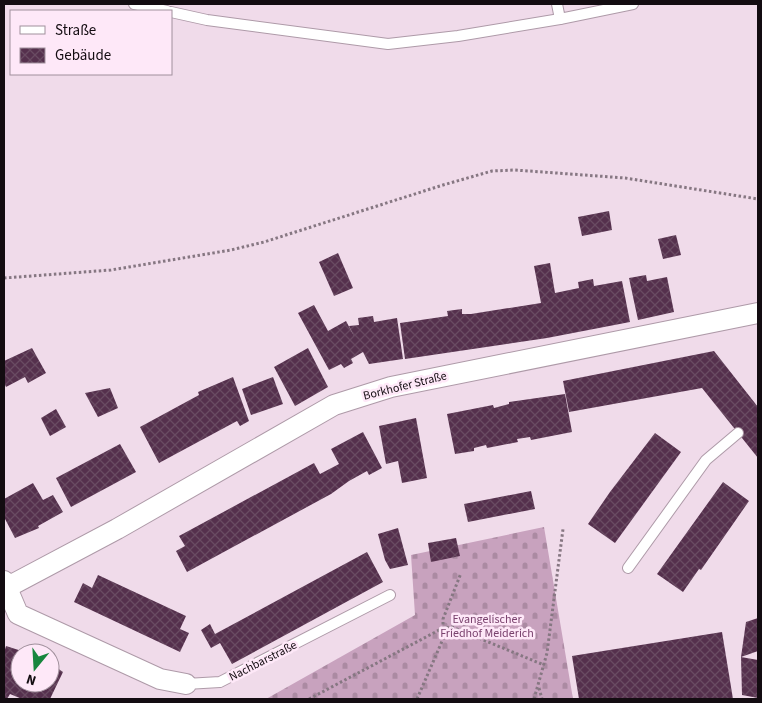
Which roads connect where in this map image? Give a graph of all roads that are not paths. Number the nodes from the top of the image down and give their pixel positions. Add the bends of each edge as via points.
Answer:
1 (134, 4) edge
2 (557, 4) edge
3 (633, 4) edge
4 (162, 10) edge
5 (172, 12) edge
6 (560, 19) junction
7 (758, 313) edge
8 (738, 433) dead end
9 (628, 568) dead end
10 (5, 586) edge
11 (390, 595) dead end
12 (186, 684) joint

1 - 4 lane
2 - 6 lane
3 - 6 lane
5 - 6 lane via 207,20 388,44
7 - 10 street, Borkhofer Straße via 391,387 334,405 117,529
8 - 9 lane via 706,460
10 - 12 street, Nachbarstraße via 18,614 160,679
11 - 12 lane, Nachbarstraße via 220,682

